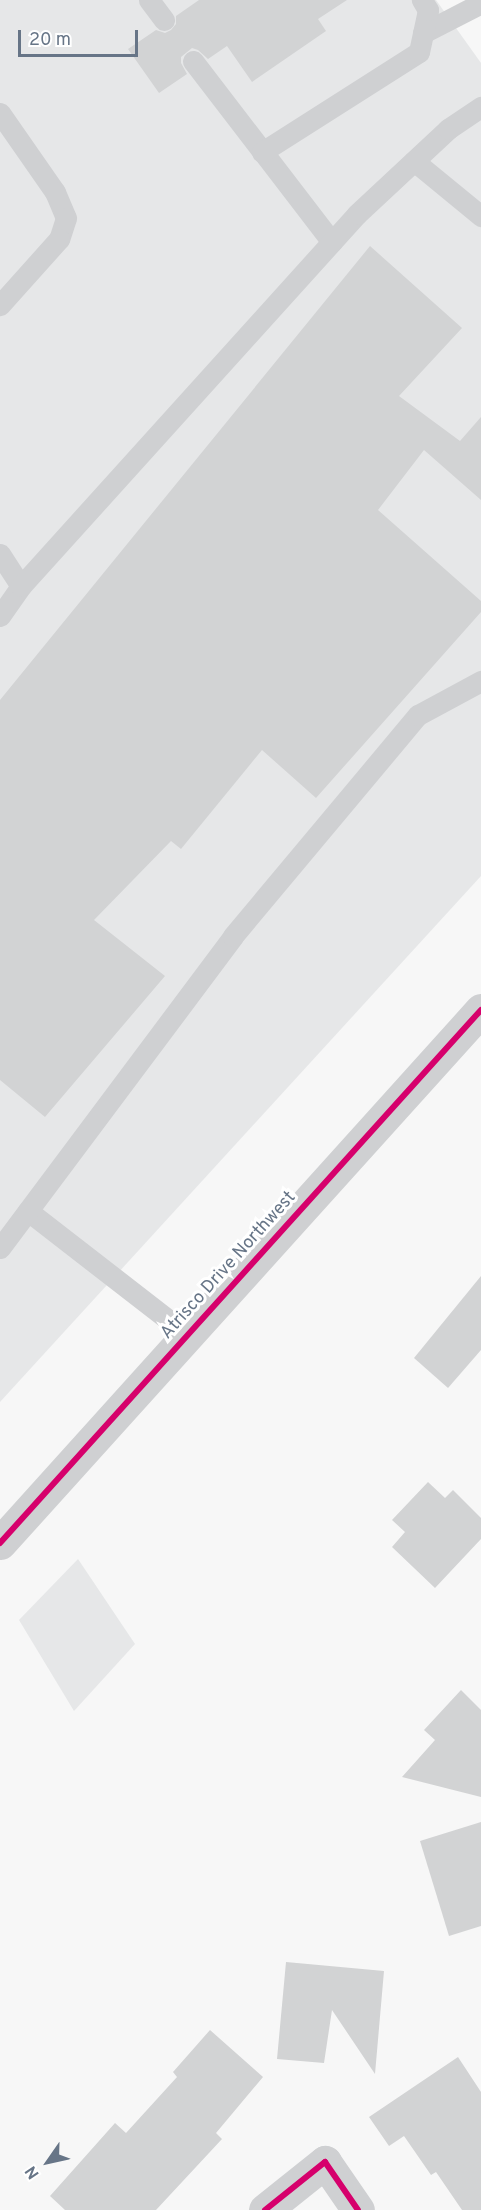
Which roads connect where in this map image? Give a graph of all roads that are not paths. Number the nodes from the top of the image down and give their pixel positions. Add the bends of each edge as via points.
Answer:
1 (149, 0) edge
2 (422, 0) edge
3 (481, 3) edge
4 (164, 20) dead end
5 (423, 33) junction
6 (193, 61) dead end
7 (481, 107) edge
8 (0, 113) edge
9 (262, 152) junction
10 (414, 161) junction
11 (481, 216) edge
12 (332, 242) junction
13 (0, 305) edge
14 (0, 554) edge
15 (21, 586) junction
16 (0, 616) edge
17 (481, 681) edge
18 (481, 1010) edge
19 (28, 1211) junction
20 (0, 1248) edge
21 (188, 1335) junction
22 (0, 1543) edge
23 (265, 2210) edge
24 (357, 2210) edge

1 - 4 lane
2 - 5 lane via 428,10
3 - 5 lane
5 - 9 lane via 419,52
6 - 9 lane
7 - 10 lane via 448,129
8 - 13 lane via 55,192 66,218 59,239
9 - 12 lane
10 - 11 lane
10 - 12 lane
12 - 15 lane
14 - 15 lane
15 - 16 lane
17 - 19 lane via 418,715 411,723 233,936
18 - 21 street, Atrisco Drive Northwest
19 - 20 lane
19 - 21 lane
21 - 22 street, Atrisco Drive Northwest
23 - 24 street via 325,2162

